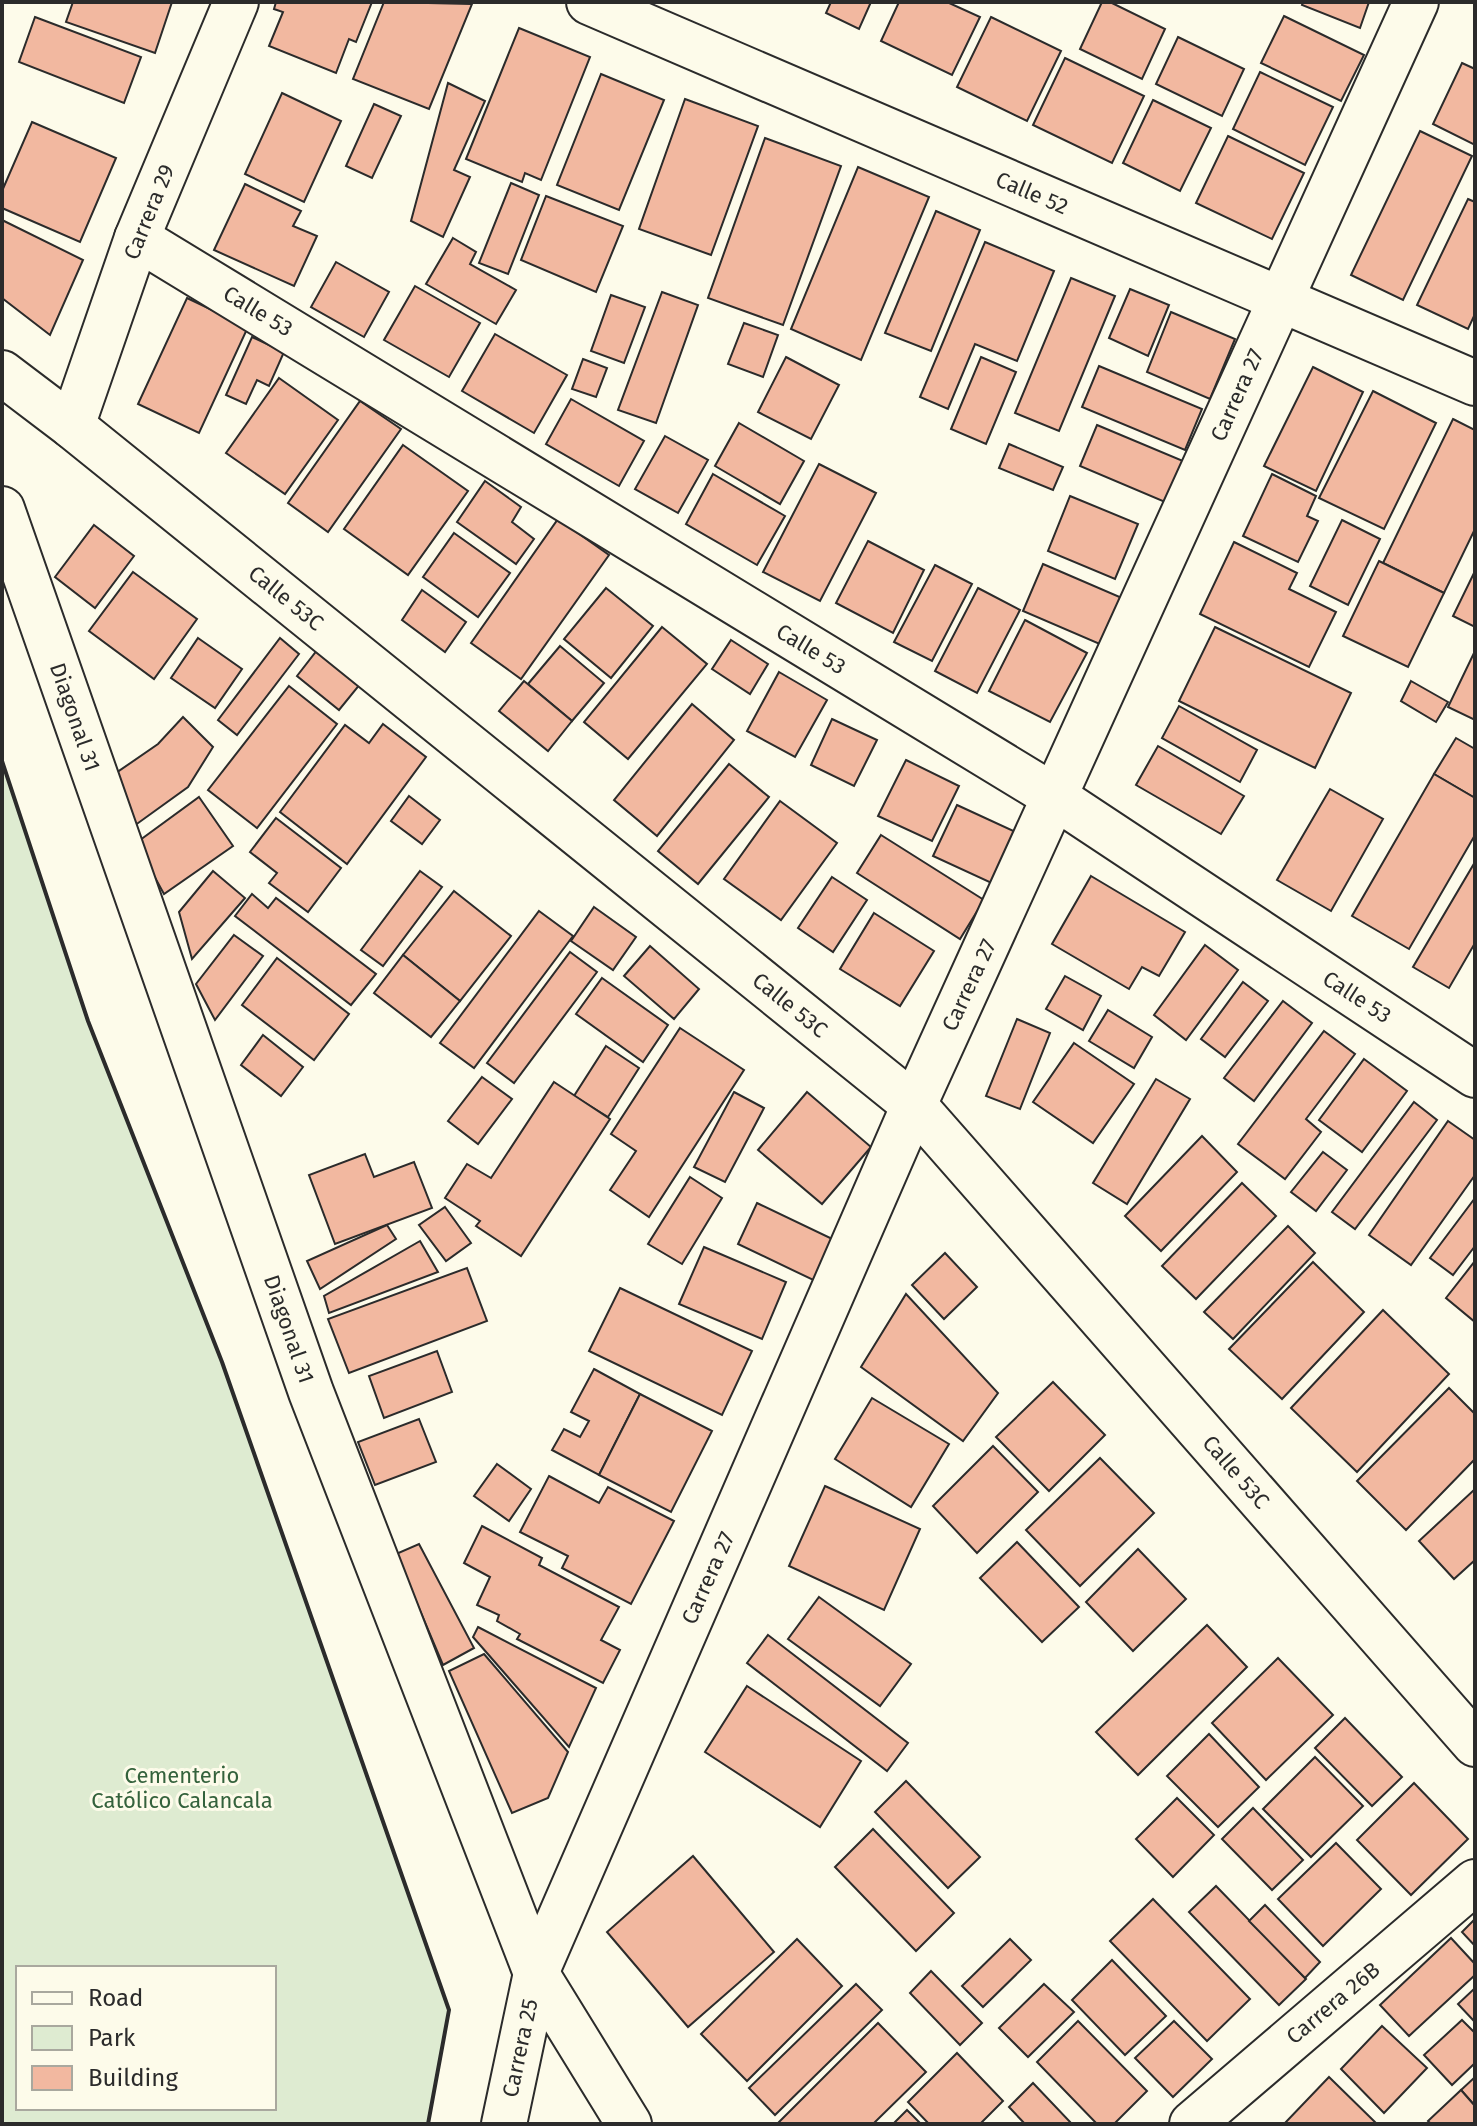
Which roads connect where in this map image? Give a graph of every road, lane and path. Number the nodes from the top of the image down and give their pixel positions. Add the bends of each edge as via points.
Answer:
1 (236, 2) edge
2 (589, 2) edge
3 (1416, 2) edge
4 (137, 238) junction
5 (1280, 300) junction
6 (2, 373) edge
7 (1475, 383) edge
8 (72, 426) junction
9 (2, 509) edge
10 (1055, 797) junction
11 (1475, 1075) edge
12 (914, 1105) junction
13 (1475, 1744) edge
14 (1475, 1882) edge
15 (536, 1973) junction
16 (504, 2124) edge
17 (629, 2124) edge
18 (1192, 2124) edge

1 - 4 street, Carrera 29
2 - 5 street, Calle 52
3 - 5 street, Carrera 27
4 - 8 street, Carrera 29
4 - 10 street, Calle 53
5 - 7 street, Calle 52
5 - 10 street, Carrera 27
6 - 8 street, Calle 53C
8 - 12 street, Calle 53C
9 - 15 street, Diagonal 31 via 311,1392
10 - 11 street, Calle 53
10 - 12 street, Carrera 27
12 - 13 street, Calle 53C
12 - 15 street, Carrera 27
14 - 18 street, Carrera 26B
15 - 16 street, Carrera 25
15 - 17 street, Diagonal 31

